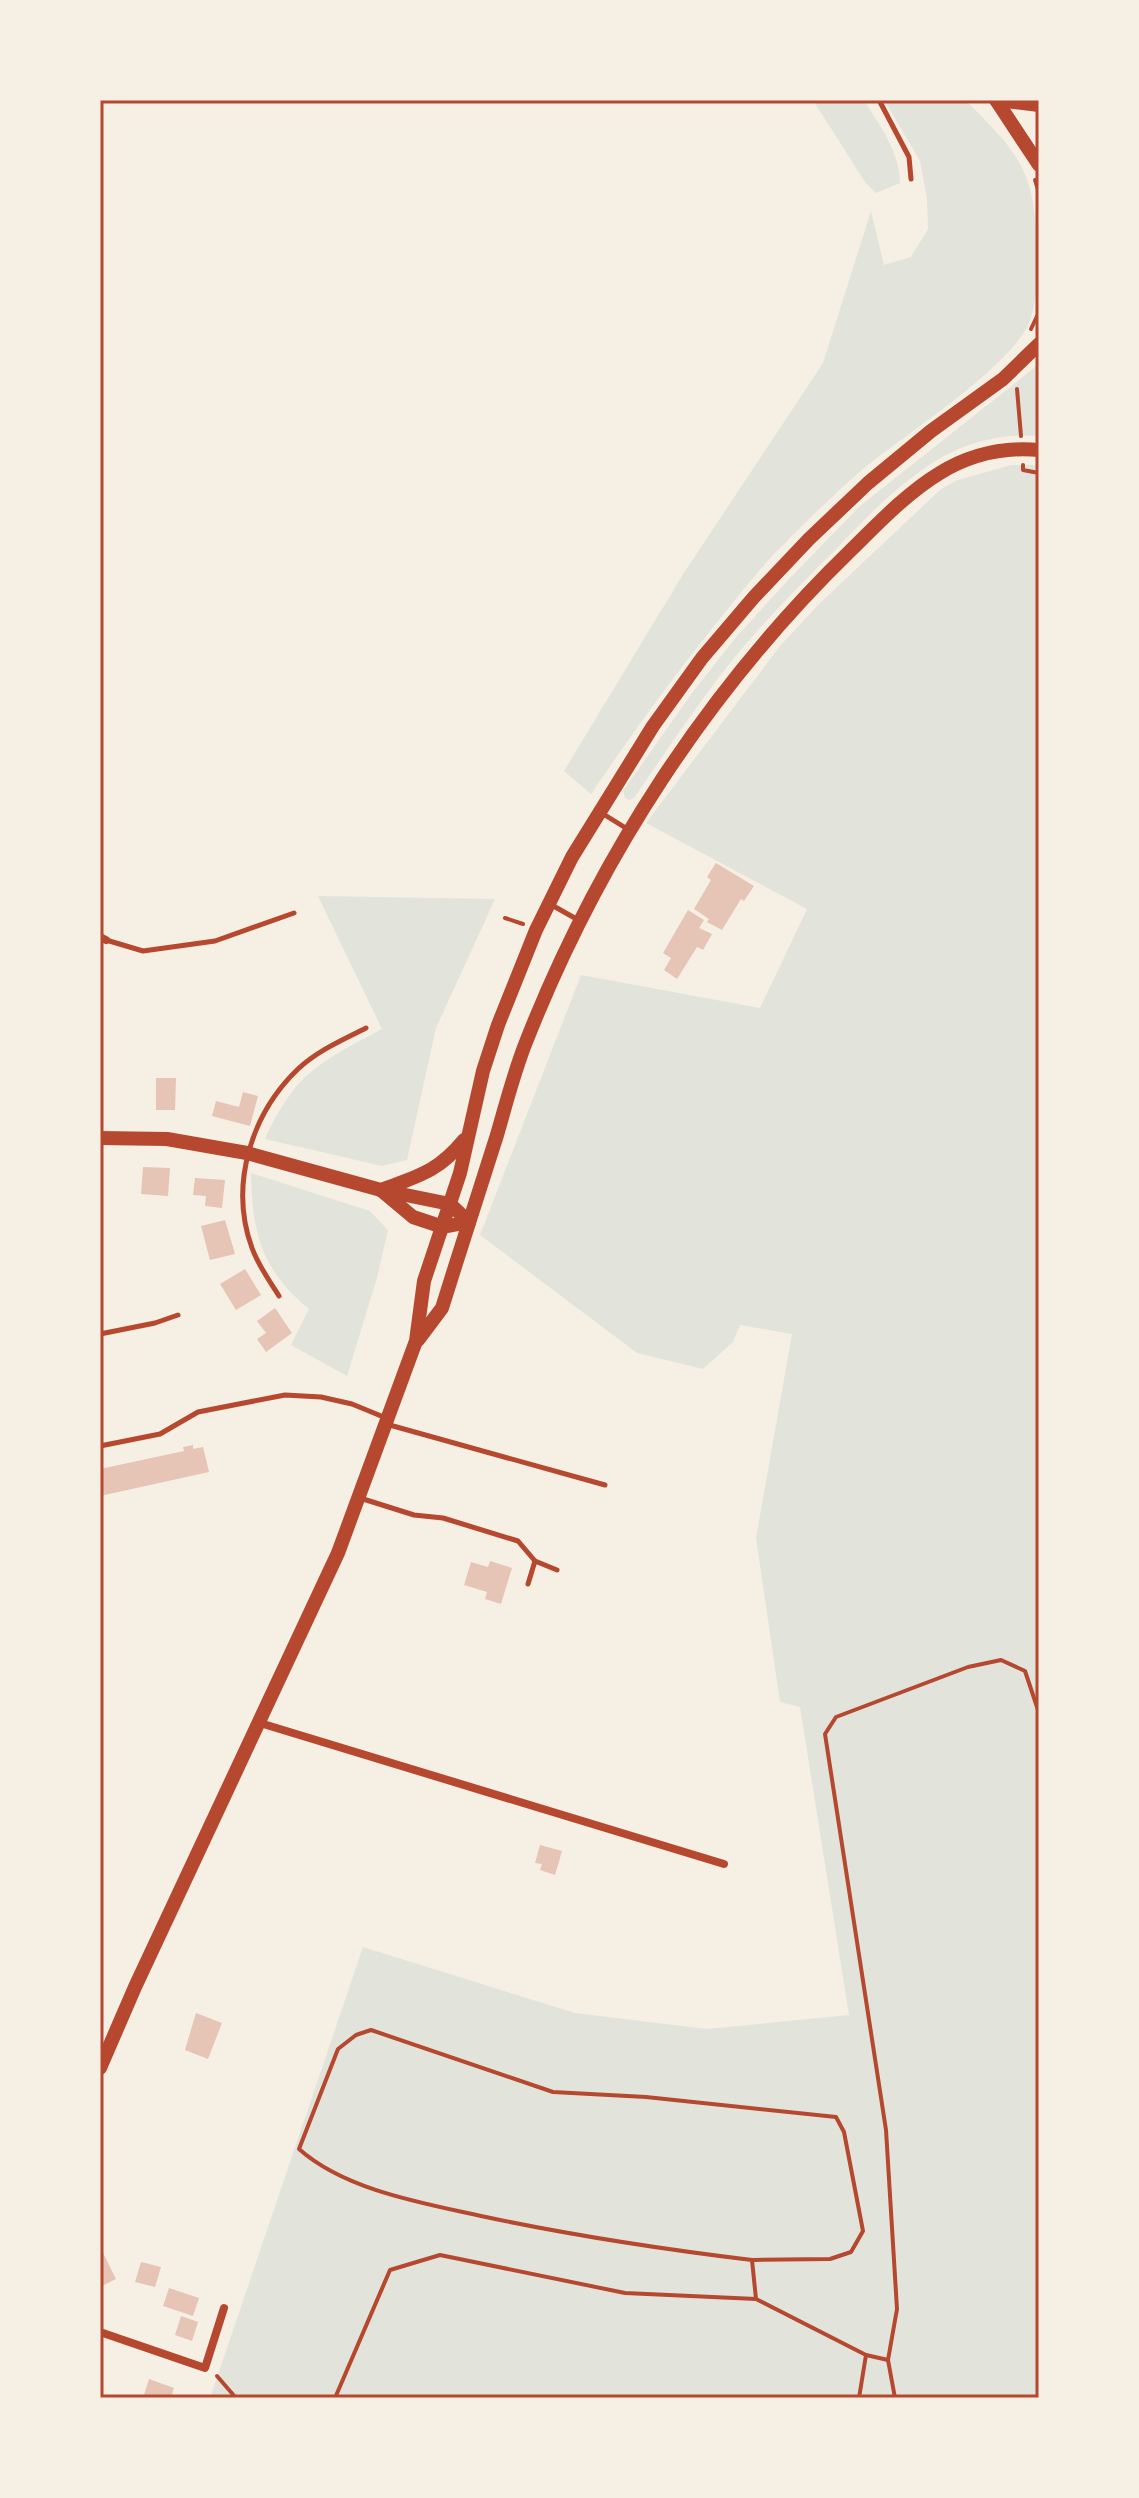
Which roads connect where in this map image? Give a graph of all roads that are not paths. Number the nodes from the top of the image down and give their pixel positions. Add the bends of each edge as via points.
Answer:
1 (879, 100) edge
2 (996, 100) edge
3 (1039, 105) edge
4 (1039, 165) edge
5 (911, 179) dead end
6 (1039, 344) edge
7 (1039, 450) edge
8 (599, 812) junction
9 (630, 831) junction
10 (548, 903) junction
11 (294, 913) dead end
12 (580, 921) junction
13 (103, 939) edge
14 (366, 1028) dead end
15 (467, 1136) junction
16 (100, 1138) edge
17 (247, 1153) junction
18 (381, 1190) junction
19 (450, 1204) junction
20 (469, 1222) junction
21 (443, 1227) junction
22 (279, 1296) dead end
23 (178, 1315) dead end
24 (100, 1334) edge
25 (416, 1341) junction
26 (386, 1421) junction
27 (100, 1446) edge
28 (605, 1485) dead end
29 (359, 1497) junction
30 (535, 1561) junction
31 (557, 1570) dead end
32 (528, 1584) dead end
33 (260, 1723) junction
34 (724, 1864) dead end
35 (100, 2068) edge
36 (224, 2308) dead end
37 (100, 2332) edge

1 - 5 lane via 903,142
2 - 3 street
2 - 4 street
6 - 8 street via 1010,373 868,483 754,597 702,658
7 - 9 street via 988,451 937,473 903,500 779,625 731,683
8 - 9 lane
8 - 10 street
9 - 12 street
10 - 12 lane
10 - 15 street via 498,1025
11 - 13 lane via 215,941 143,951
12 - 20 street via 525,1045
14 - 17 lane via 299,1067 275,1094
15 - 18 street via 436,1168
15 - 19 street
16 - 17 street via 167,1139
17 - 18 street
17 - 22 lane via 241,1186 244,1217 252,1248
18 - 19 street
18 - 21 street via 413,1217
19 - 20 street
19 - 21 street
20 - 21 street
20 - 25 street via 442,1308
21 - 25 street via 424,1281
23 - 24 lane
25 - 26 street
26 - 27 lane via 352,1404 285,1395 198,1412 160,1434
26 - 28 lane
26 - 29 street
29 - 30 lane via 518,1541
29 - 33 street
30 - 31 lane
30 - 32 lane
33 - 34 street
33 - 35 street
36 - 37 street via 205,2368

